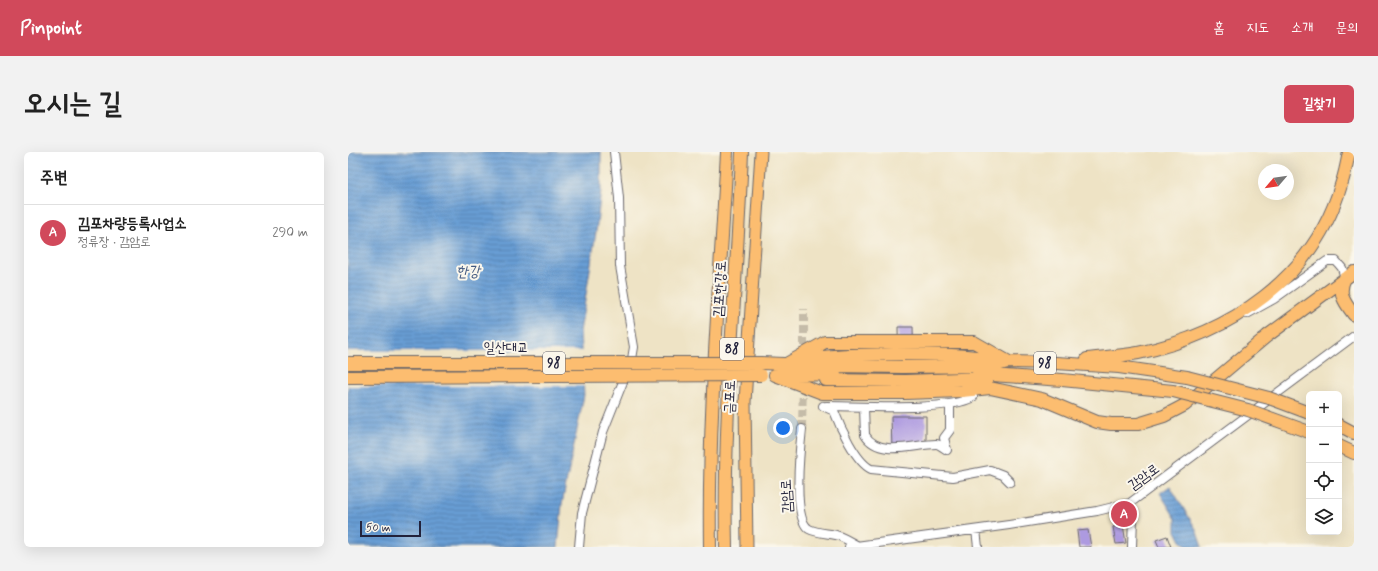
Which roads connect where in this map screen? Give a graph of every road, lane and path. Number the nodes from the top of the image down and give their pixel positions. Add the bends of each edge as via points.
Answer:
1 (614, 152) edge
2 (727, 152) edge
3 (742, 152) edge
4 (761, 152) edge
5 (1349, 152) edge
6 (1349, 275) edge
7 (1320, 296) junction
8 (1342, 299) junction
9 (1354, 315) edge
10 (1225, 323) junction
11 (1354, 336) edge
12 (1009, 362) junction
13 (348, 363) edge
14 (788, 363) junction
15 (1056, 363) junction
16 (761, 369) junction
17 (775, 375) junction
18 (348, 377) edge
19 (1012, 377) junction
20 (990, 388) junction
21 (973, 397) junction
22 (950, 404) junction
23 (864, 406) junction
24 (1306, 411) edge
25 (1342, 427) edge
26 (802, 429) tunnel mouth
27 (1306, 431) edge
28 (1354, 433) edge
29 (1342, 447) edge
30 (1354, 453) edge
31 (1010, 482) dead end
32 (1130, 503) junction
33 (976, 530) junction
34 (859, 546) edge
35 (579, 547) edge
36 (710, 547) edge
37 (726, 547) edge
38 (747, 547) edge
39 (849, 547) edge
40 (978, 547) edge
41 (1132, 547) edge

1 - 35 street via 619,198 620,266 634,347 632,359 603,432 582,513
2 - 36 highway, 김포한강로 / 88 via 709,497
3 - 37 highway, 김포한강로 / 88 via 728,420
4 - 38 main road, 금포로 via 745,402
5 - 10 highway via 1341,186 1324,224 1308,250 1281,282 1259,301
6 - 7 highway
6 - 8 highway via 1341,290
6 - 10 street via 1336,261 1327,261 1263,306
7 - 8 highway via 1334,294
7 - 20 highway via 1267,336 1185,405 1151,421 1124,424 1096,422 1042,399
8 - 9 highway
10 - 15 highway via 1164,347
11 - 32 street, 감암로
12 - 14 highway, 98 via 991,366 903,367
12 - 14 highway via 974,342 825,342
12 - 15 highway, 98
13 - 16 highway, 일산대교 / 98, bridge
14 - 16 highway, 98
15 - 24 highway, 98, bridge via 1119,367 1187,377 1263,396
16 - 17 highway, 98
16 - 18 highway, 일산대교 / 98, bridge
17 - 19 highway, 98 via 990,374
17 - 20 highway via 822,393 905,393
17 - 21 highway via 823,400 905,401
19 - 20 highway
19 - 27 highway, 98, bridge via 1173,391 1248,410
20 - 21 highway
21 - 22 street
22 - 23 street
22 - 23 street via 950,430 944,438 947,450 937,444 888,448 877,446 865,435
23 - 31 street via 823,406 834,411 839,426 865,466 871,469 953,478 990,470 1003,475
25 - 28 highway
26 - 34 street, 감암로 via 799,455 800,514 804,524 809,529 837,536
29 - 30 highway
32 - 33 street, 감암로 via 1097,511
32 - 41 street via 1133,516
33 - 34 street, 감암로
33 - 40 street
34 - 39 street, 감암로

